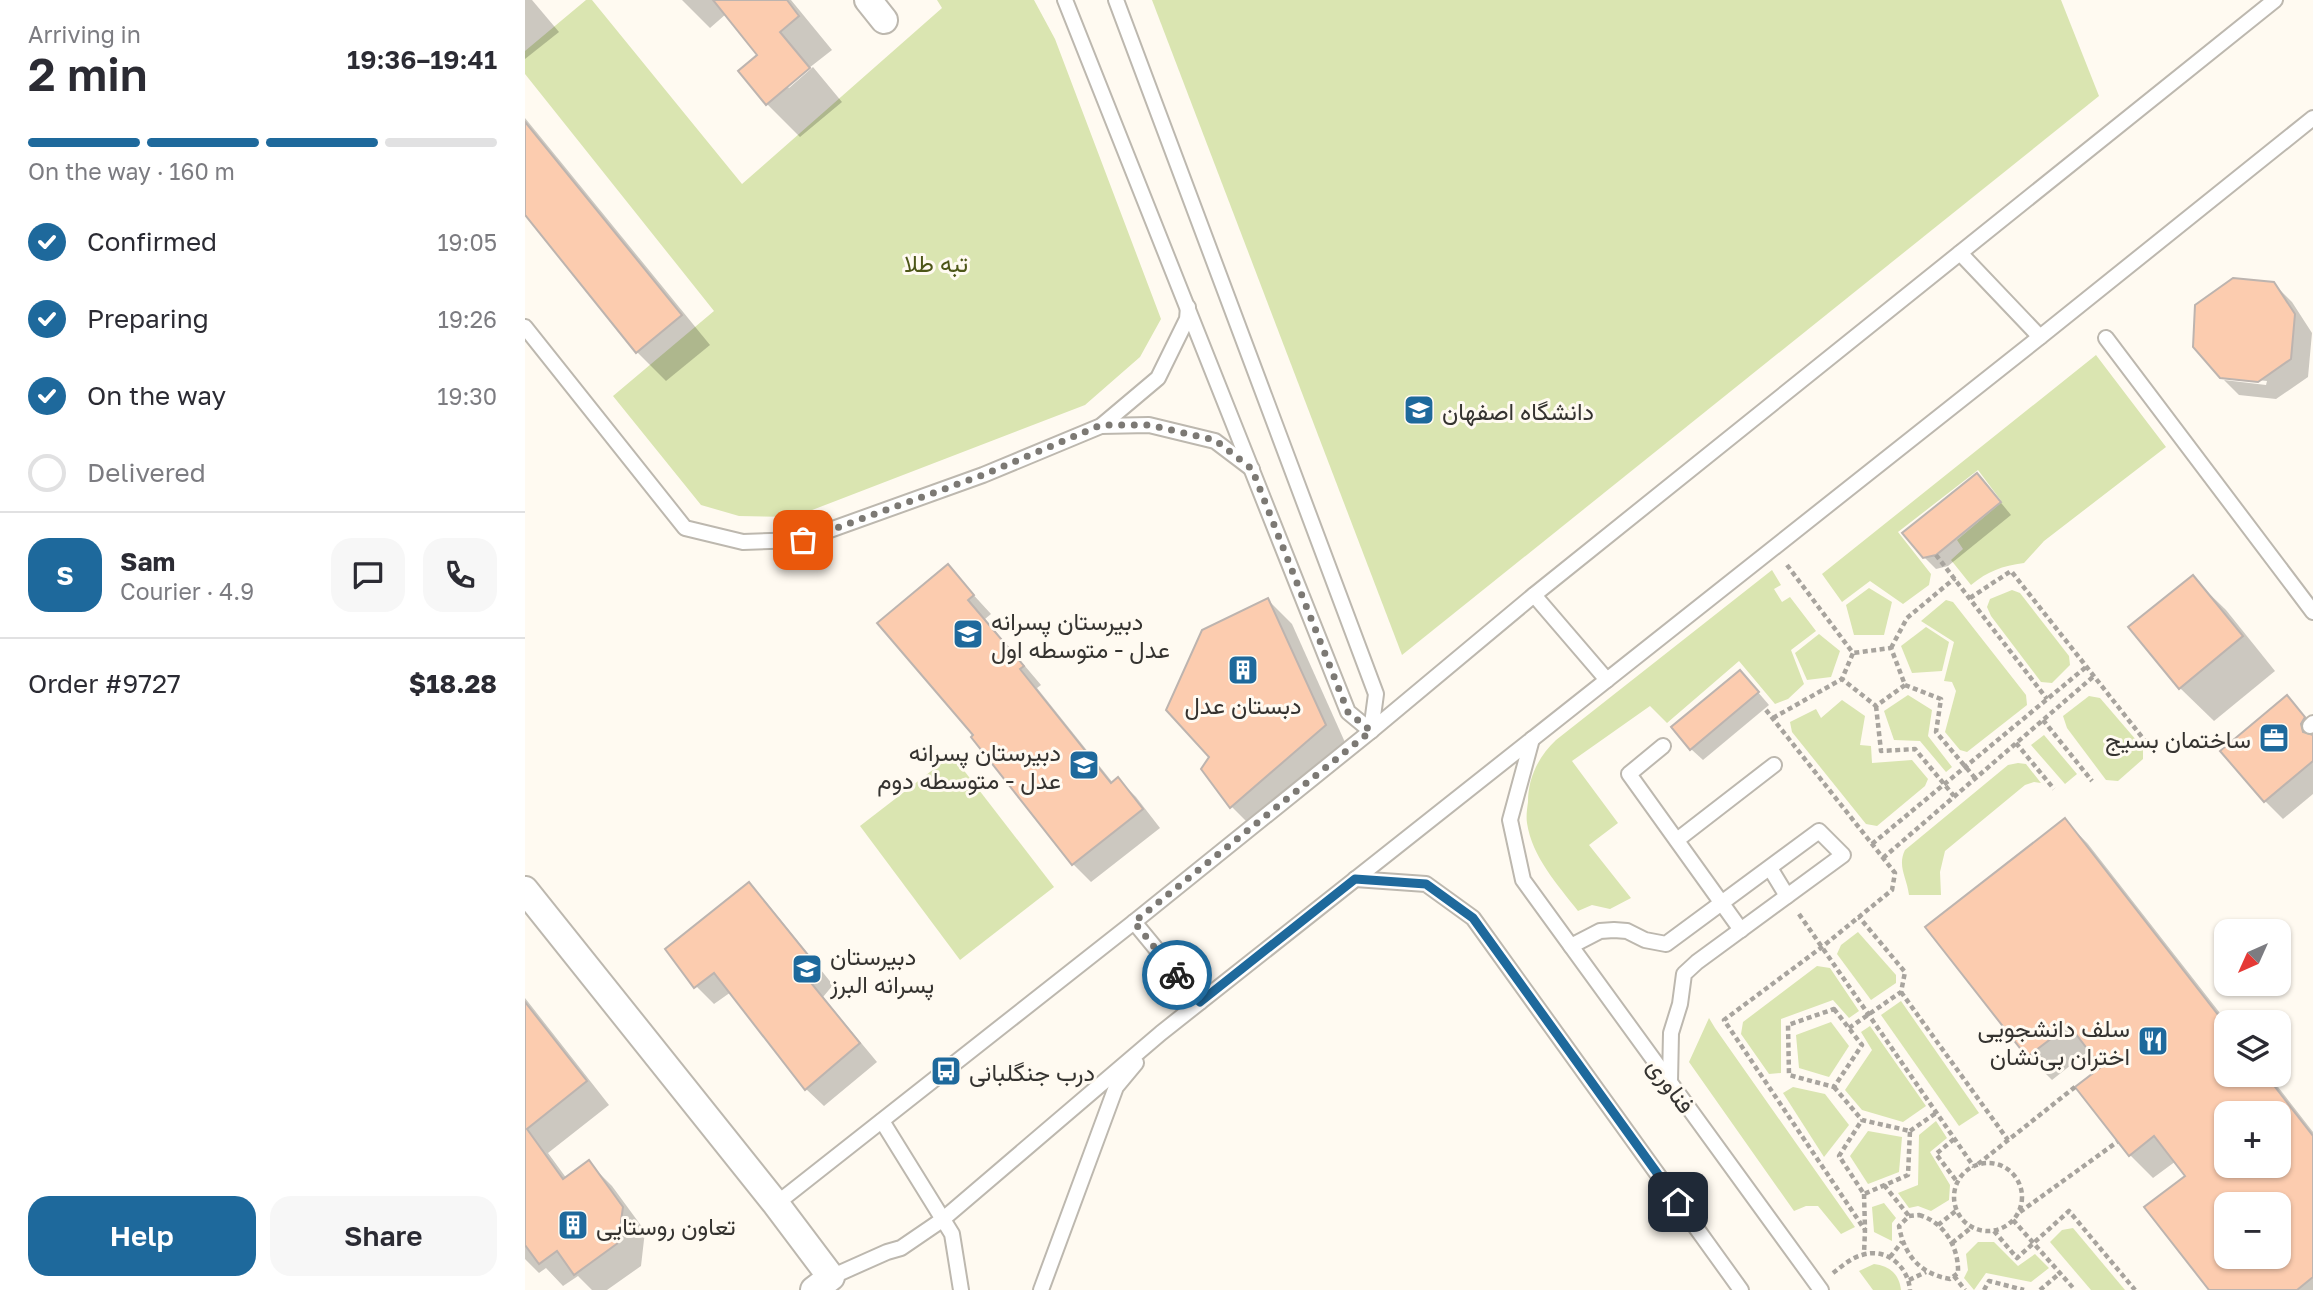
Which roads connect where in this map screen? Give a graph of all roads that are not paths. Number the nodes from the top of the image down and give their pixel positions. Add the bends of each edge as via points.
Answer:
1 (1065, 0) edge
2 (1116, 0) edge
3 (2275, 0) edge
4 (2313, 118) edge
5 (1960, 253) junction
6 (1188, 307) junction
7 (525, 327) edge
8 (2040, 337) junction
9 (2106, 338) dead end
10 (1101, 425) junction
11 (1252, 469) junction
12 (1534, 595) junction
13 (2313, 612) edge
14 (1608, 680) junction
15 (1371, 731) junction
16 (1532, 739) junction
17 (1663, 747) dead end
18 (1774, 765) dead end
19 (1677, 840) junction
20 (1770, 868) junction
21 (1355, 879) junction
22 (525, 890) edge
23 (1787, 896) junction
24 (1723, 902) junction
25 (1134, 922) junction
26 (1741, 930) junction
27 (1571, 946) junction
28 (1200, 1002) junction
29 (1161, 1033) junction
30 (1670, 1081) junction
31 (882, 1121) junction
32 (776, 1204) junction
33 (942, 1220) junction
34 (822, 1283) edge
35 (961, 1290) edge
36 (1041, 1290) edge
37 (1741, 1290) edge
38 (1821, 1290) edge

1 - 6 lane
2 - 15 lane via 1375,694
3 - 5 lane
4 - 8 lane
5 - 8 lane
5 - 12 lane
6 - 10 lane via 1187,319 1158,378
6 - 11 lane
7 - 10 lane via 685,528 743,542 803,540 983,475
8 - 14 lane
9 - 13 lane
10 - 11 lane via 1149,425 1215,440
11 - 15 lane via 1348,712
12 - 14 lane
12 - 15 lane
14 - 16 lane
15 - 25 lane
16 - 21 lane
16 - 27 lane, فناوری via 1510,820 1523,880
17 - 19 lane via 1629,774
18 - 19 lane
19 - 24 lane
20 - 23 lane
20 - 23 lane via 1819,831 1843,855
20 - 24 lane
21 - 28 lane
21 - 37 lane via 1426,884 1473,918
22 - 32 street
23 - 26 lane
24 - 26 lane
24 - 27 lane via 1666,944 1614,930 1600,931
25 - 28 lane
25 - 31 lane
26 - 30 lane via 1684,974 1671,1033
27 - 30 lane, فناوری
28 - 29 lane
29 - 33 lane
29 - 36 lane via 1117,1087
30 - 38 lane, فناوری
31 - 32 lane
31 - 33 lane
32 - 34 street
33 - 34 lane via 901,1248
33 - 35 lane via 952,1234

